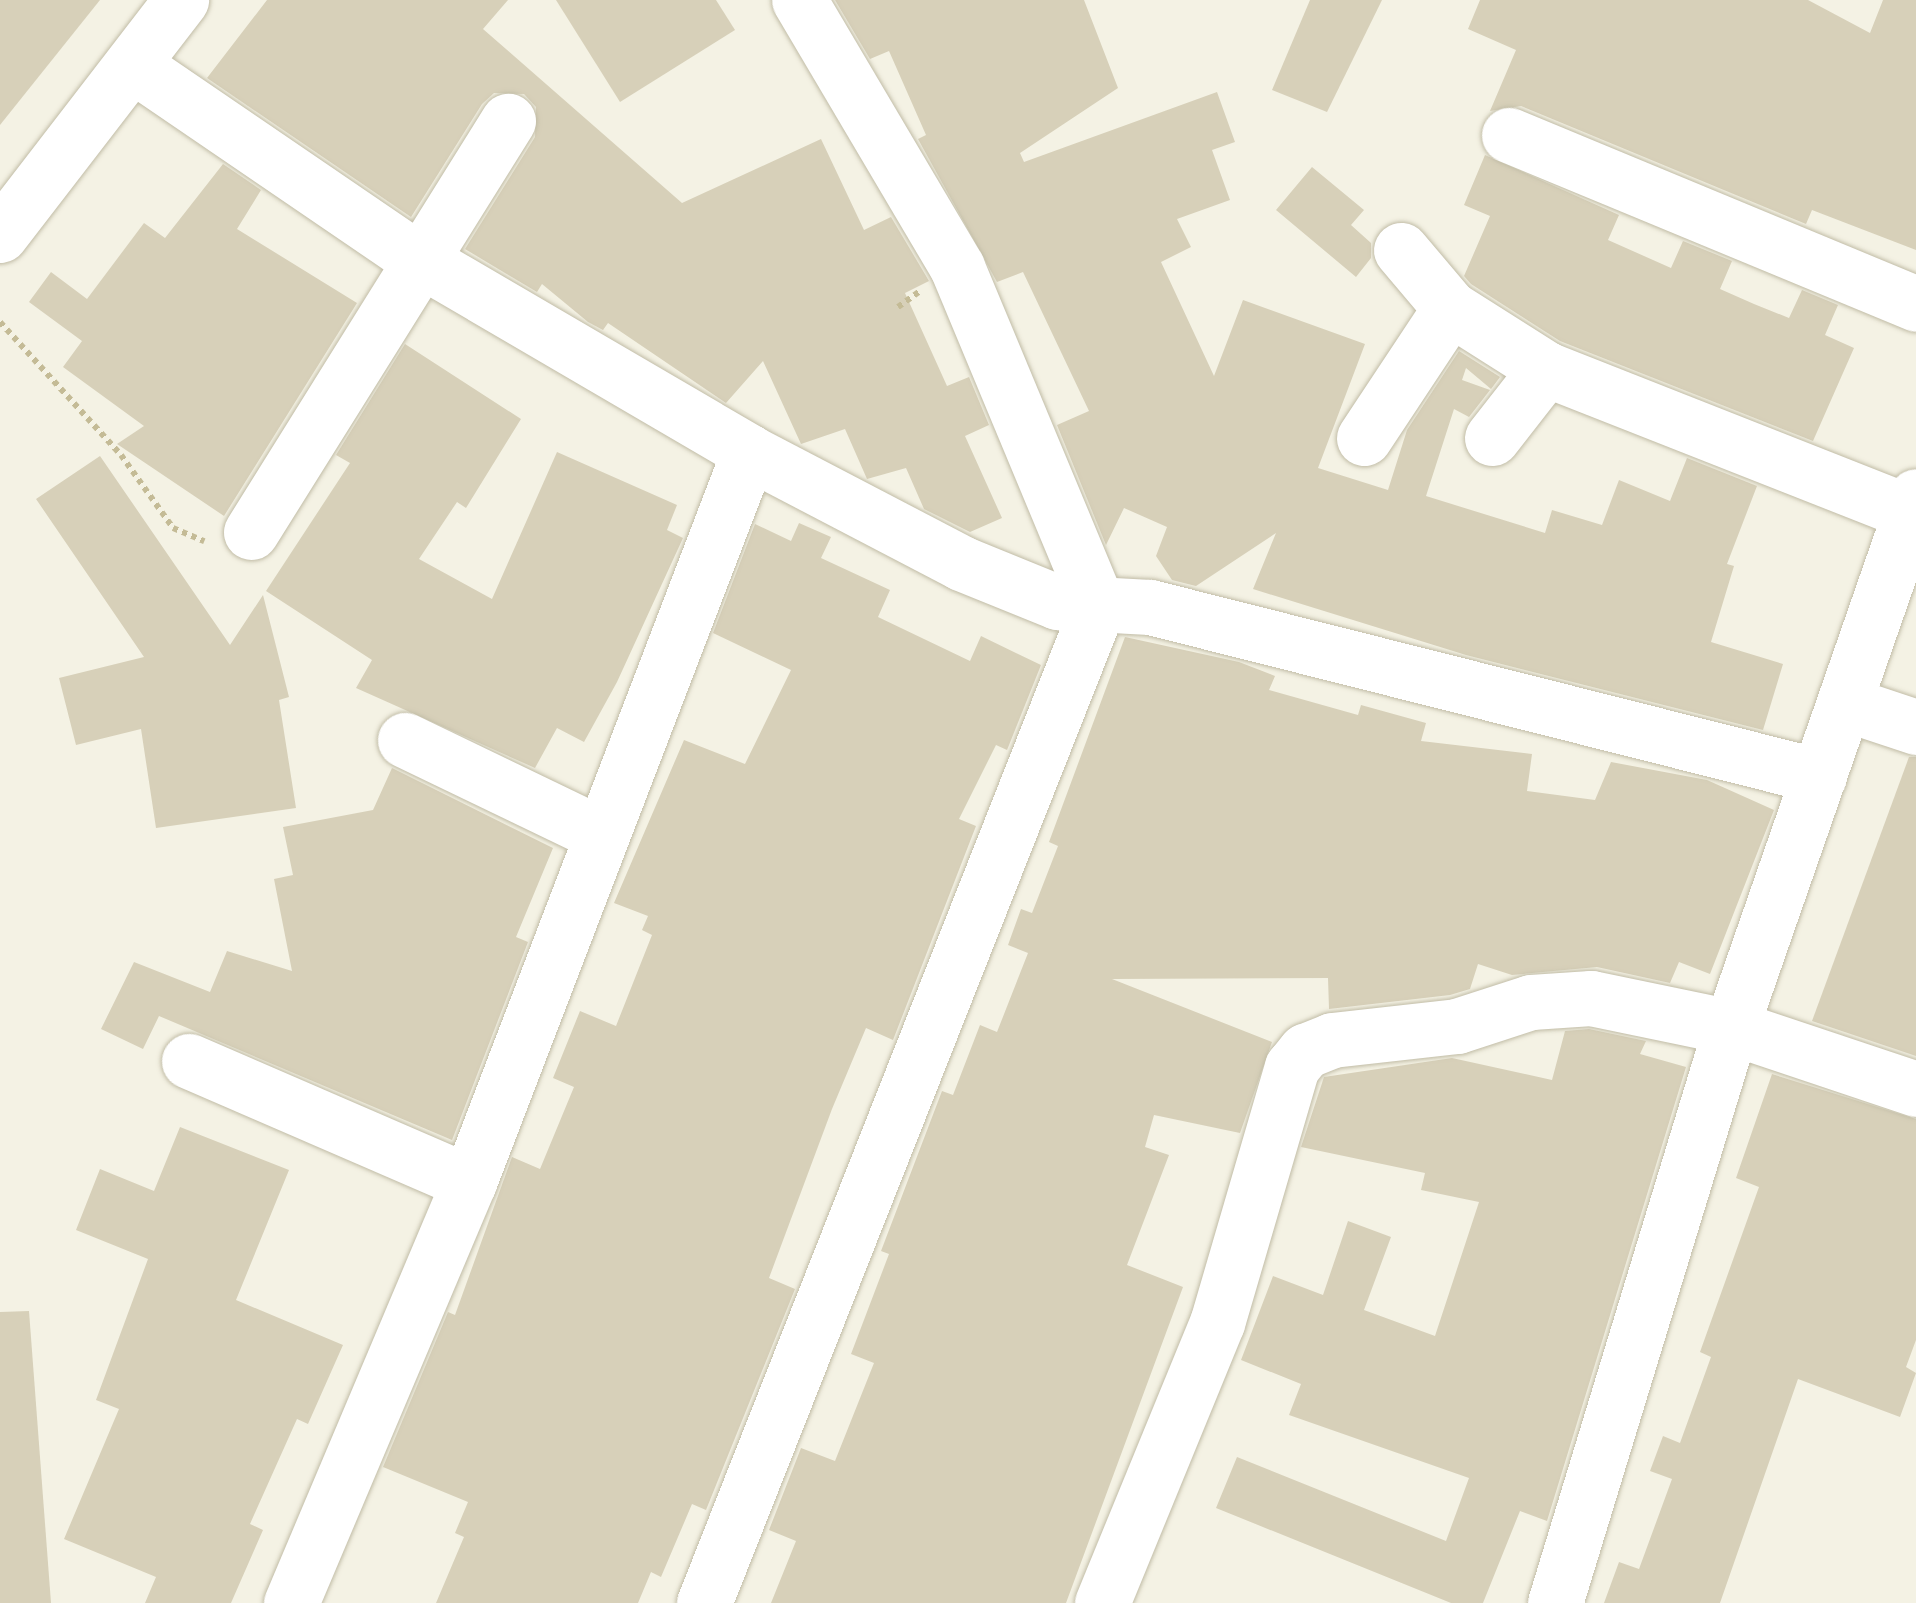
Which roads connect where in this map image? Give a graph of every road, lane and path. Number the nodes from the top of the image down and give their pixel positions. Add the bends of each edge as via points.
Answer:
1 (181, 0) edge
2 (799, 0) edge
3 (133, 65) junction
4 (508, 122) dead end
5 (1509, 135) dead end
6 (0, 235) edge
7 (1401, 250) dead end
8 (417, 258) junction
9 (1916, 304) edge
10 (1450, 308) junction
11 (0, 322) edge
12 (1546, 368) junction
13 (1364, 438) dead end
14 (1492, 438) dead end
15 (749, 452) junction
16 (1913, 504) edge
17 (251, 532) joint
18 (1098, 606) junction
19 (1847, 704) junction
20 (1916, 727) edge
21 (405, 740) dead end
22 (1819, 776) junction
23 (598, 834) junction
24 (1730, 1027) junction
25 (189, 1061) dead end
26 (1916, 1089) edge
27 (470, 1182) junction
28 (291, 1603) edge
29 (704, 1603) edge
30 (1102, 1603) edge
31 (1555, 1603) edge

1 - 3 street
2 - 18 street via 957,266
3 - 6 street
3 - 8 street
4 - 8 street
5 - 9 street
7 - 10 street
8 - 15 street
8 - 17 street
10 - 12 street
10 - 13 street
11 - 17 path via 121,455 174,528 223,545
12 - 14 street
12 - 16 street
15 - 18 street via 961,563 1057,602
15 - 23 street
16 - 19 street
18 - 22 street via 1150,607 1248,630
18 - 29 street
19 - 20 street
19 - 22 street
21 - 23 street
22 - 24 street
23 - 27 street
24 - 26 street
24 - 30 street via 1560,998 1457,1026 1332,1040 1304,1052 1292,1067 1218,1323
24 - 31 street
25 - 27 street via 285,1123
27 - 28 street

